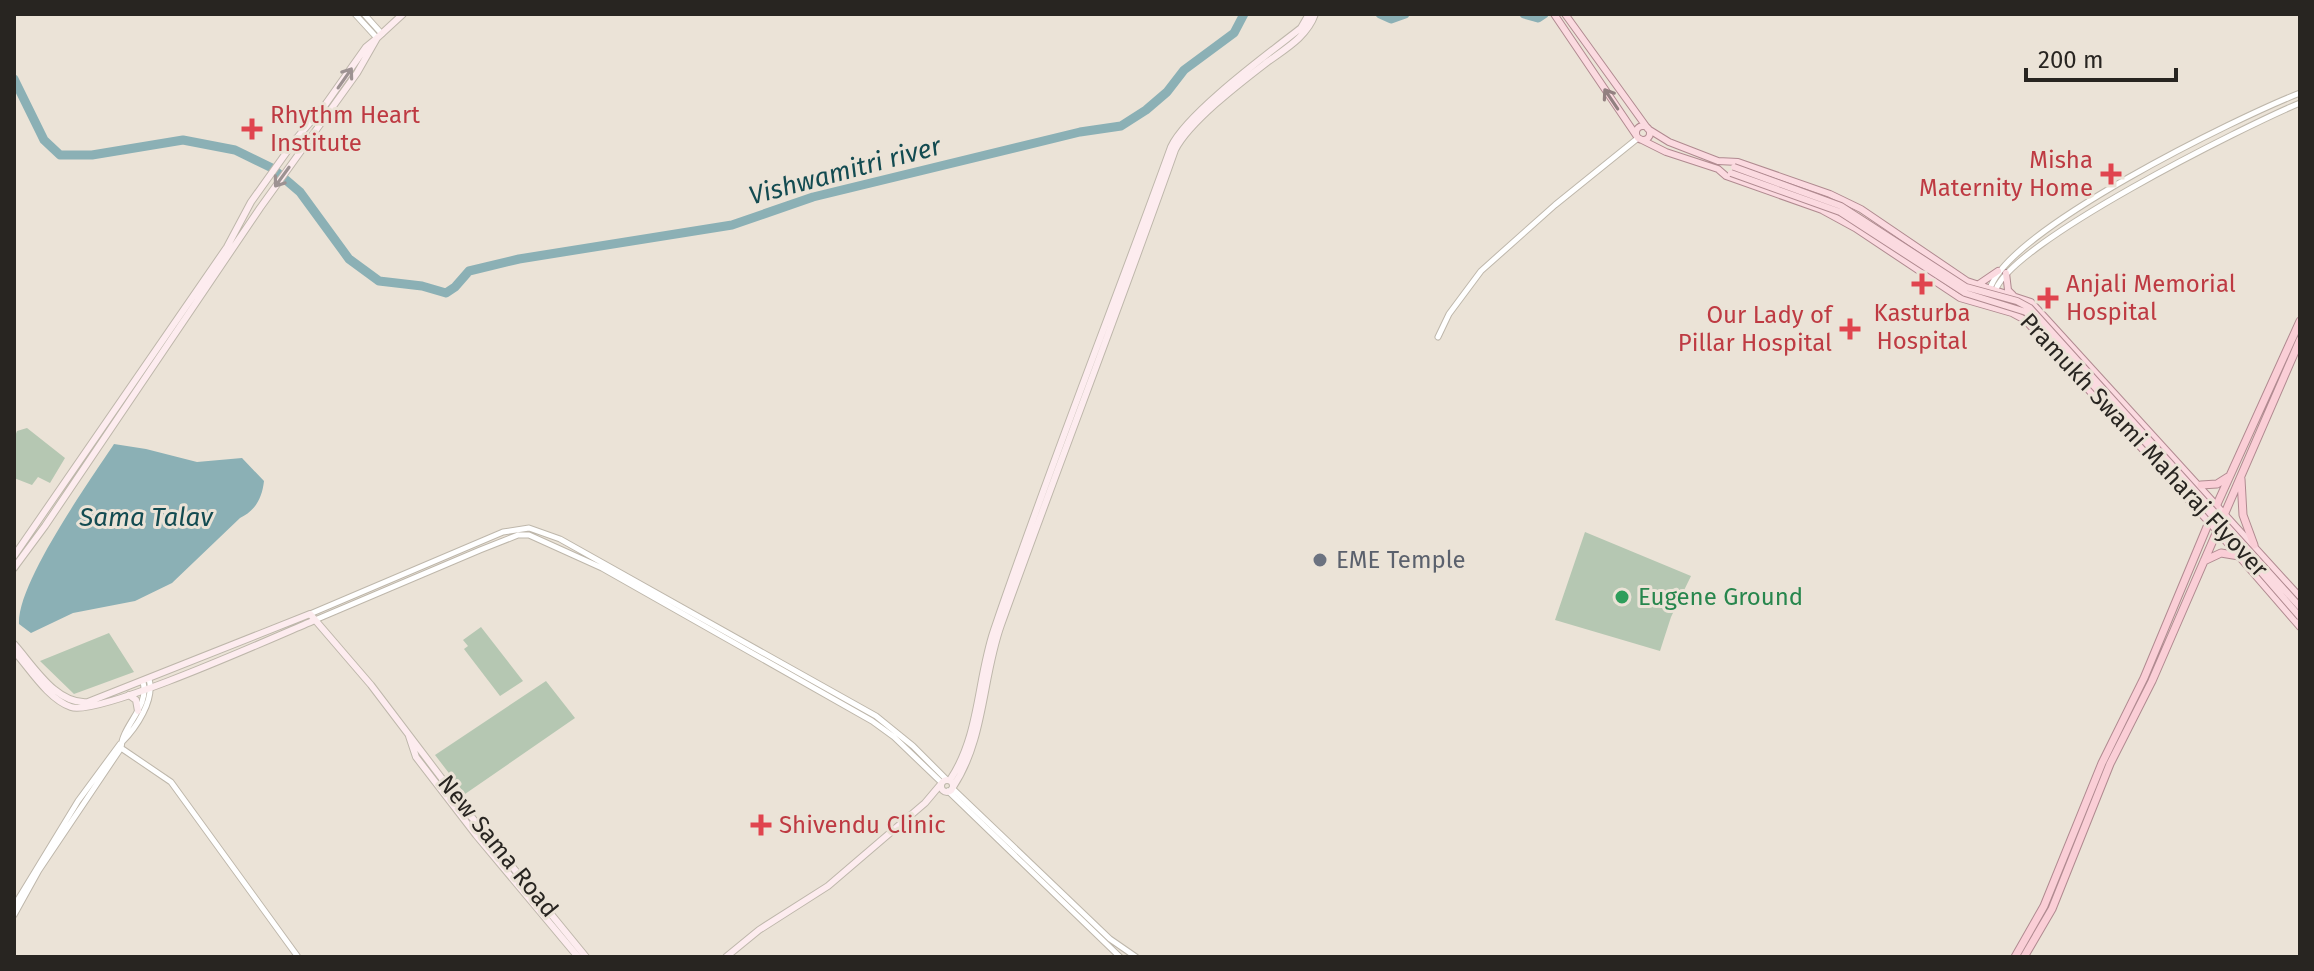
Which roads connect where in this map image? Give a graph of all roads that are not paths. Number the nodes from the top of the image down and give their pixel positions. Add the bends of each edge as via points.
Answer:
1 (355, 14) edge
2 (364, 14) edge
3 (403, 14) edge
4 (1554, 14) edge
5 (1565, 14) edge
6 (1311, 15) edge
7 (379, 36) junction
8 (2300, 93) edge
9 (2300, 103) edge
10 (1648, 129) junction
11 (1638, 138) junction
12 (1718, 161) junction
13 (1718, 169) junction
14 (1732, 170) junction
15 (2002, 272) junction
16 (1976, 286) junction
17 (1993, 290) junction
18 (2013, 295) junction
19 (1989, 307) junction
20 (2300, 321) edge
21 (1438, 337) dead end
22 (2300, 340) edge
23 (2241, 472) junction
24 (2231, 475) junction
25 (2201, 485) junction
26 (2218, 504) junction
27 (2224, 511) junction
28 (2209, 522) junction
29 (2216, 530) junction
30 (37, 532) junction
31 (2254, 545) junction
32 (18, 555) edge
33 (2239, 556) junction
34 (2201, 563) junction
35 (14, 568) edge
36 (396, 577) junction
37 (400, 584) junction
38 (2300, 597) edge
39 (2300, 607) edge
40 (312, 617) junction
41 (2300, 617) edge
42 (2300, 627) edge
43 (14, 644) edge
44 (14, 651) edge
45 (147, 684) junction
46 (129, 695) junction
47 (138, 711) junction
48 (121, 745) junction
49 (947, 786) junction
50 (461, 809) junction
51 (14, 906) edge
52 (14, 915) edge
53 (1122, 955) edge
54 (298, 957) edge
55 (578, 957) edge
56 (586, 957) edge
57 (726, 957) edge
58 (1136, 957) edge
59 (2015, 957) edge
60 (2024, 957) edge

1 - 7 street
2 - 7 street
3 - 7 main road
11 -> 4 main road
5 - 10 main road
6 - 49 main road via 1301,36 1200,120 1175,150 997,630 968,758
7 -> 30 main road
30 -> 7 main road via 227,247 251,202
8 - 15 street via 2217,129 2137,174 2045,231 2014,255
9 - 15 street via 2174,164
10 - 11 main road via 1647,138
10 - 12 main road
11 - 13 main road
11 - 21 street via 1481,271
12 - 14 main road, Pramukh Swami Maharaj Flyover
12 - 16 main road via 1738,162 1848,203
13 - 14 main road, Pramukh Swami Maharaj Flyover
13 - 19 main road via 1822,210 1960,298
14 - 39 main road, Pramukh Swami Maharaj Flyover, bridge via 1841,206 1961,284 2030,308
14 - 41 main road, Pramukh Swami Maharaj Flyover, bridge via 1840,212 1965,293 2026,312
15 - 16 main road
15 - 17 street
15 - 18 main road
16 - 17 main road
17 - 18 main road
17 - 19 street
18 - 25 main road via 2038,307
19 - 28 main road via 2025,320
20 - 24 highway
22 - 23 highway
23 - 27 highway
23 - 31 highway via 2243,515
24 - 25 highway via 2217,484
24 - 26 highway
25 - 26 main road
26 - 27 main road
26 - 28 highway
27 - 29 highway
27 - 31 main road
28 - 29 main road
28 - 59 highway via 2044,906
29 - 33 main road
29 - 34 highway
30 - 32 main road
31 - 38 main road
32 - 35 main road
33 - 34 highway via 2221,553
33 - 42 main road
34 - 60 highway via 2152,681 2110,764 2052,909
36 - 37 street
36 - 40 street
36 - 49 street via 503,532 541,532 876,716
37 - 40 street
37 - 49 street via 512,537 529,535 602,568 870,720
40 - 45 main road
40 - 50 main road, New Sama Road via 418,744
43 - 45 main road via 72,701 88,702
44 - 46 main road via 54,697 74,709
45 - 46 main road
45 - 47 street
45 - 48 street via 142,714
46 - 47 main road
47 - 48 street
48 - 51 street via 78,801
48 - 52 street
48 - 54 street via 171,782
49 - 53 street
49 - 57 main road via 828,886
50 - 55 main road, New Sama Road
50 - 56 main road, New Sama Road
53 - 58 street

